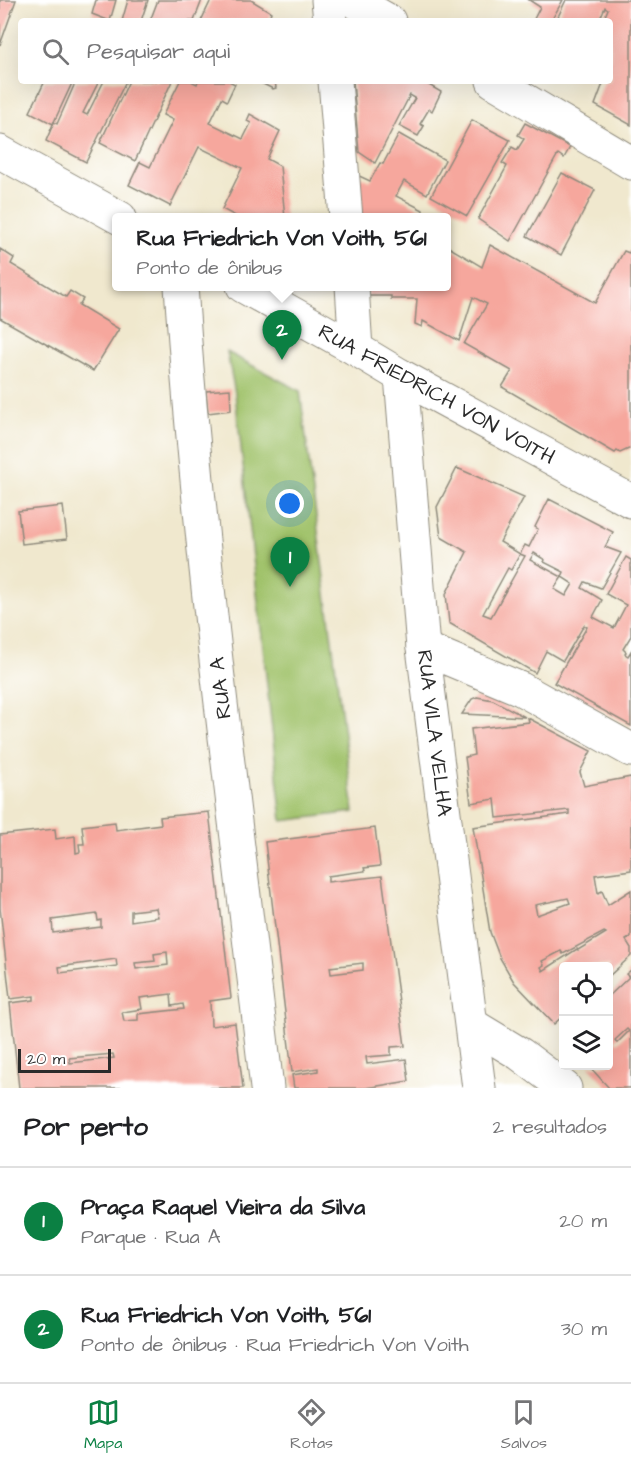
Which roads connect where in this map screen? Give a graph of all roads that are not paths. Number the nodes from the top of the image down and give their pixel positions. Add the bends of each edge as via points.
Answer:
1 (328, 0) edge
2 (352, 0) edge
3 (330, 18) edge
4 (384, 18) edge
5 (335, 84) edge
6 (498, 84) edge
7 (0, 152) edge
8 (631, 163) edge
9 (346, 213) edge
10 (112, 214) edge
11 (181, 291) edge
12 (252, 291) edge
13 (352, 291) edge
14 (356, 349) junction
15 (401, 376) junction
16 (631, 501) edge
17 (423, 648) junction
18 (631, 750) edge
19 (472, 1025) junction
20 (267, 1088) edge
21 (479, 1088) edge
22 (566, 1088) edge

1 - 3 street
2 - 4 street
5 - 9 street
6 - 8 street
7 - 10 street
11 - 20 street, RUA A via 187,386 219,684
12 - 14 street, RUA FRIEDRICH VON VOITH
13 - 14 street
14 - 15 street, RUA FRIEDRICH VON VOITH
15 - 16 street, RUA FRIEDRICH VON VOITH
15 - 17 street, RUA VILA VELHA
17 - 18 street via 521,689
17 - 19 street, RUA VILA VELHA
19 - 21 street, RUA VILA VELHA
19 - 22 street

